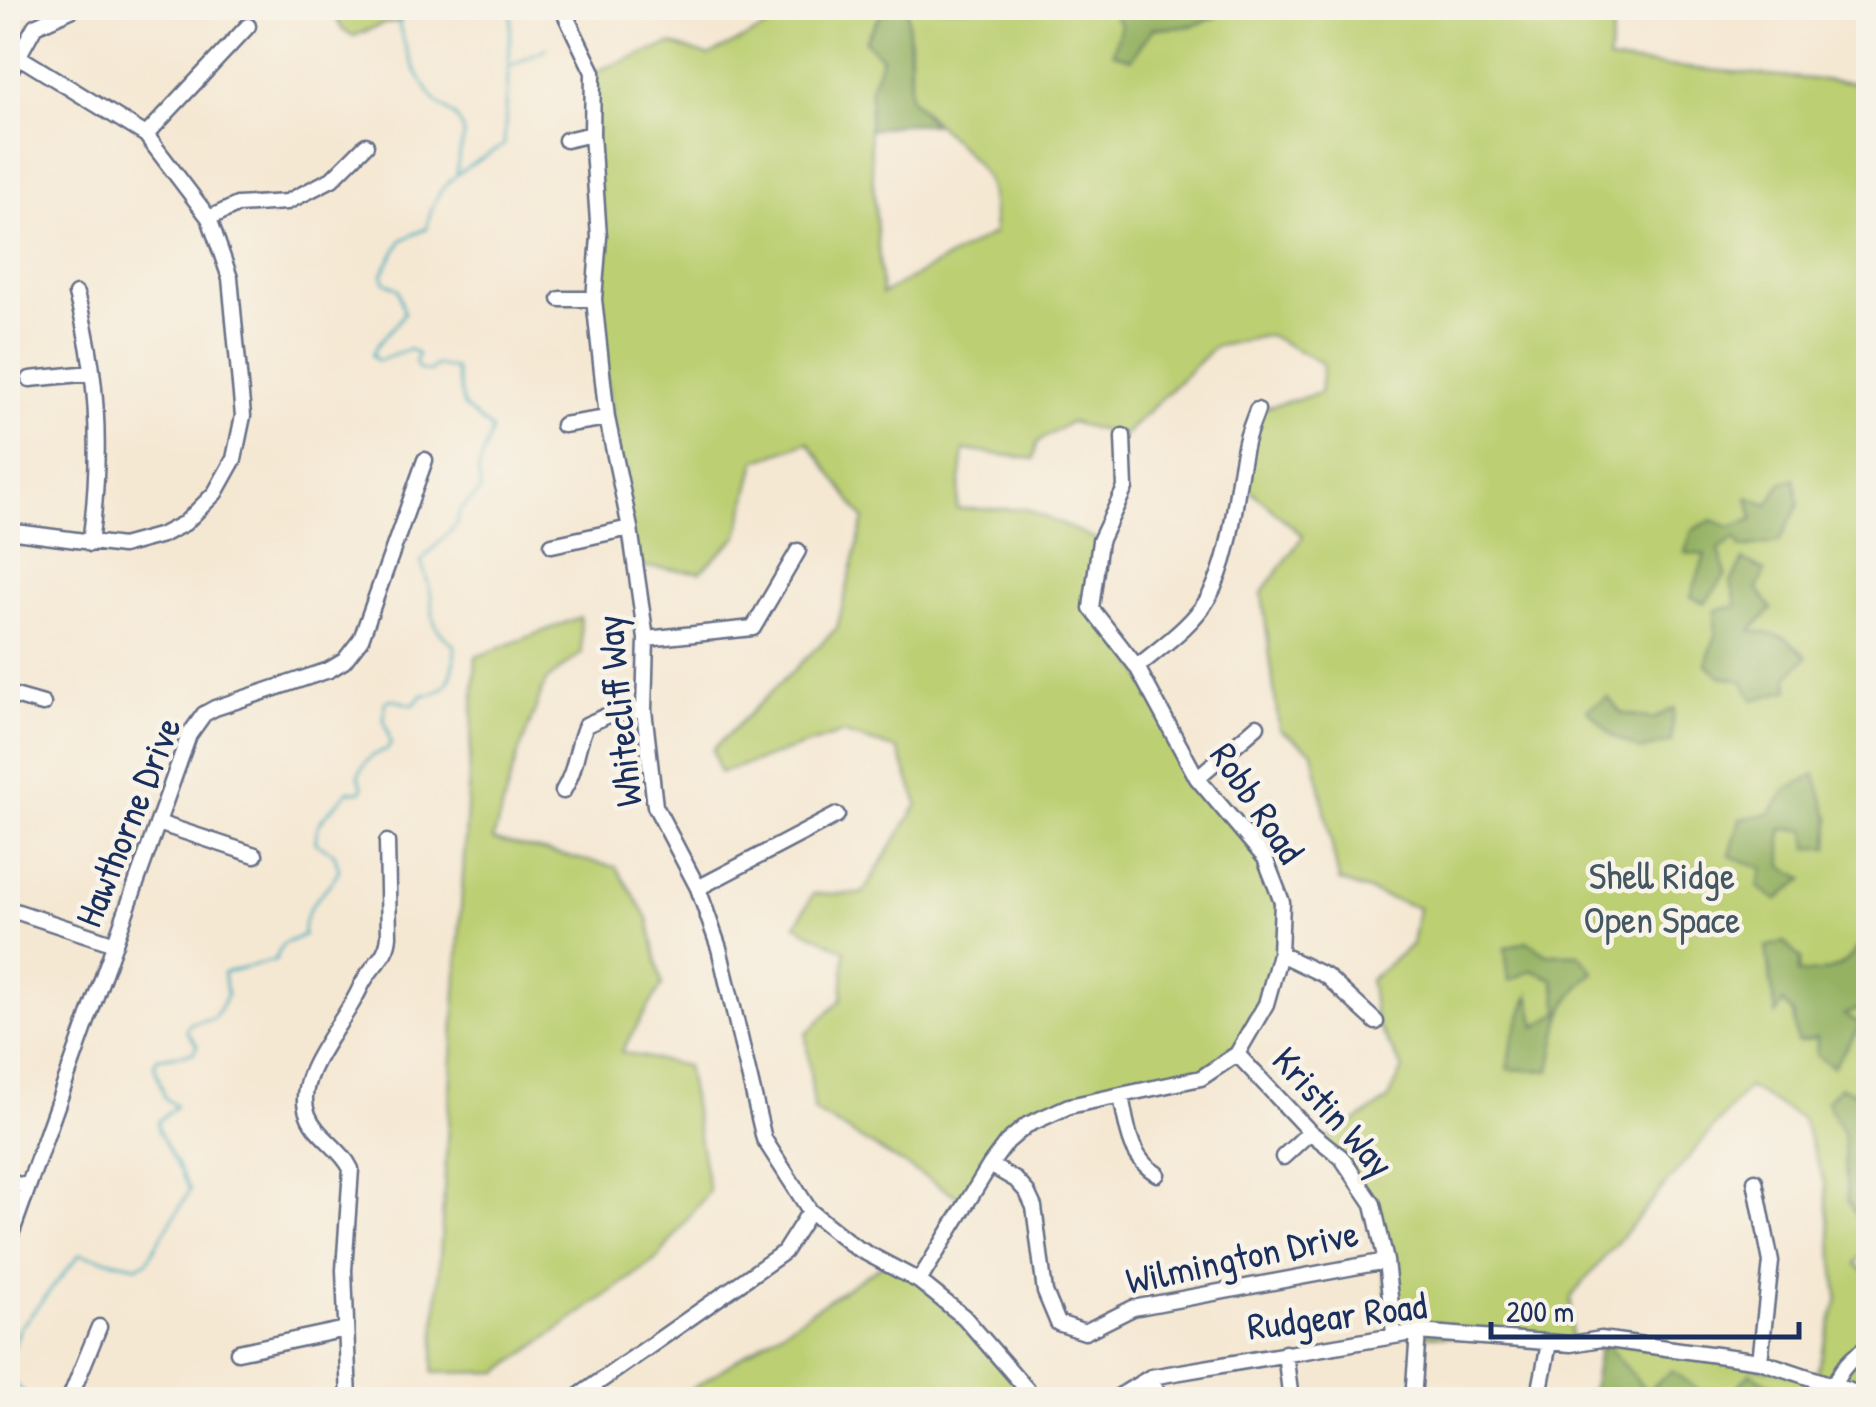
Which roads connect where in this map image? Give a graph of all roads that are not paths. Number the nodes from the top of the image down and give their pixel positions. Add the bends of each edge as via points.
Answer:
1 (76, 8) edge
2 (562, 8) edge
3 (248, 26) dead end
4 (13, 53) edge
5 (8, 75) edge
6 (592, 134) junction
7 (146, 135) junction
8 (566, 140) dead end
9 (366, 145) dead end
10 (208, 218) junction
11 (76, 294) dead end
12 (594, 298) junction
13 (560, 299) dead end
14 (91, 373) junction
15 (30, 379) dead end
16 (1257, 410) dead end
17 (607, 418) junction
18 (562, 426) dead end
19 (1123, 436) dead end
20 (424, 460) dead end
21 (630, 528) junction
22 (8, 530) edge
23 (90, 544) junction
24 (552, 545) dead end
25 (798, 550) dead end
26 (646, 638) junction
27 (1137, 668) junction
28 (8, 694) edge
29 (43, 704) dead end
30 (644, 710) junction
31 (1257, 726) dead end
32 (1197, 778) junction
33 (563, 791) dead end
34 (837, 815) dead end
35 (158, 823) junction
36 (387, 842) dead end
37 (255, 856) dead end
38 (698, 888) junction
39 (12, 910) dead end
40 (114, 944) junction
41 (1280, 954) junction
42 (1376, 1022) dead end
43 (1237, 1054) junction
44 (1121, 1096) junction
45 (1310, 1132) junction
46 (1283, 1157) dead end
47 (990, 1165) junction
48 (1157, 1174) dead end
49 (1755, 1181) dead end
50 (8, 1182) edge
51 (26, 1186) junction
52 (810, 1211) junction
53 (8, 1242) edge
54 (1386, 1261) junction
55 (919, 1281) junction
56 (100, 1327) dead end
57 (346, 1329) junction
58 (1418, 1332) junction
59 (1394, 1333) junction
60 (1549, 1342) junction
61 (1868, 1347) edge
62 (238, 1352) dead end
63 (1285, 1352) junction
64 (1760, 1362) junction
65 (1151, 1377) junction
66 (1831, 1392) edge
67 (1868, 1396) edge
68 (69, 1400) edge
69 (348, 1400) edge
70 (574, 1400) edge
71 (1036, 1400) edge
72 (1113, 1400) edge
73 (1160, 1400) edge
74 (1291, 1400) edge
75 (1413, 1400) edge
76 (1538, 1400) edge

1 - 4 street via 35,26
2 - 6 street, Whitecliff Way via 593,72
3 - 7 street
4 - 5 street
4 - 7 street
6 - 8 street
6 - 12 street, Whitecliff Way
7 - 10 street
9 - 10 street via 332,179 287,202 237,205
10 - 23 street via 230,278 243,416 234,459 215,493 185,523 122,546
11 - 14 street
12 - 13 street
12 - 17 street, Whitecliff Way
14 - 15 street
14 - 23 street via 98,484
16 - 27 street via 1208,598
17 - 18 street
17 - 21 street, Whitecliff Way
19 - 27 street, Robb Road via 1125,488 1100,541 1092,608
20 - 35 street, Hawthorne Drive via 353,652 329,670 204,714 189,735
21 - 24 street
21 - 26 street, Whitecliff Way
22 - 23 street
25 - 26 street via 754,628
26 - 30 street, Whitecliff Way
27 - 32 street, Robb Road
28 - 29 street
30 - 33 street via 613,713 586,726 576,770
30 - 38 street, Whitecliff Way via 655,806
31 - 32 street
32 - 41 street, Robb Road via 1265,858 1282,902
34 - 38 street
35 - 37 street
35 - 40 street, Hawthorne Drive
36 - 57 street via 386,952 332,1032 304,1104 350,1170
38 - 52 street, Whitecliff Way via 720,948 764,1139
39 - 40 street
40 - 51 street, Hawthorne Drive
41 - 42 street via 1326,976
41 - 43 street, Robb Road via 1266,1004
43 - 44 street, Robb Road via 1200,1078
43 - 45 street, Kristin Way
44 - 47 street, Robb Road via 1045,1115 1007,1142
44 - 48 street via 1134,1151
45 - 46 street
45 - 54 street, Kristin Way via 1340,1157 1373,1204
47 - 54 street, Wilmington Drive via 1016,1180 1034,1208 1044,1292 1058,1323 1085,1332 1132,1308
47 - 55 street, Robb Road
49 - 64 street via 1771,1262
50 - 51 street
51 - 53 street, Hawthorne Drive
52 - 55 street, Whitecliff Way via 854,1247
52 - 70 street via 784,1252
54 - 59 street, Kristin Way
55 - 71 street, Whitecliff Way via 964,1317
56 - 68 street
57 - 62 street
57 - 69 street
58 - 59 street, Rudgear Road
58 - 60 street, Rudgear Road
58 - 75 street
59 - 63 street, Rudgear Road
60 - 64 street, Rudgear Road via 1601,1339
60 - 76 street
61 - 66 street via 1852,1357
63 - 65 street, Rudgear Road
63 - 74 street
64 - 66 street, Rudgear Road
65 - 72 street, Rudgear Road
65 - 73 street
66 - 67 street, Rudgear Road

